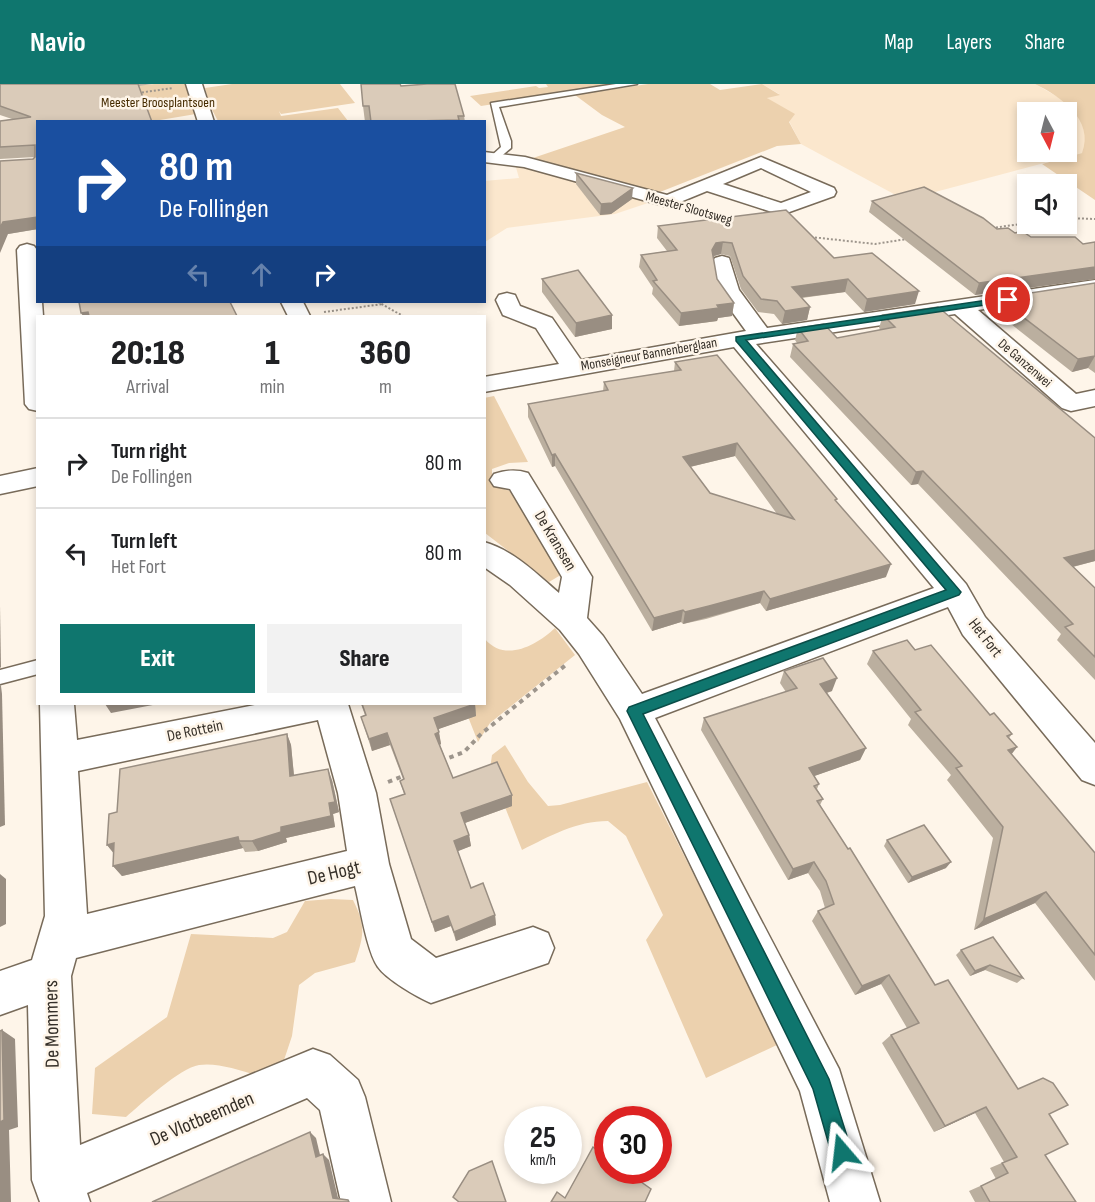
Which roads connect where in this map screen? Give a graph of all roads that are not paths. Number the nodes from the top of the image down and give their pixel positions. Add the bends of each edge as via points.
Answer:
1 (194, 84) edge
2 (633, 84) edge
3 (205, 120) edge
4 (488, 162) edge
5 (706, 185) junction
6 (24, 250) edge
7 (722, 262) dead end
8 (1095, 286) edge
9 (507, 300) dead end
10 (961, 307) junction
11 (750, 337) junction
12 (573, 367) junction
13 (36, 382) edge
14 (486, 385) edge
15 (1095, 398) edge
16 (36, 477) edge
17 (504, 480) dead end
18 (0, 485) edge
19 (486, 553) edge
20 (955, 592) junction
21 (581, 633) junction
22 (36, 668) edge
23 (0, 677) edge
24 (57, 705) edge
25 (325, 705) edge
26 (330, 705) edge
27 (634, 711) junction
28 (60, 759) junction
29 (1095, 769) edge
30 (369, 864) junction
31 (533, 948) dead end
32 (55, 958) junction
33 (0, 993) edge
34 (61, 1191) edge
35 (366, 1202) edge
36 (855, 1202) edge

1 - 3 street
2 - 4 lane via 494,105 506,148
4 - 5 street, Meester Slootsweg via 525,162 668,201
5 - 5 street via 781,209 827,192 761,162
6 - 13 street
7 - 11 street via 728,291
8 - 10 street, Monseigneur Bannenberglaan
9 - 12 street, Monseigneur Bannenberglaan via 511,310 544,323
10 - 11 street, Monseigneur Bannenberglaan
10 - 15 street, De Ganzenwei via 1071,403
11 - 12 street, Monseigneur Bannenberglaan
11 - 20 street, Het Fort
12 - 14 street, Monseigneur Bannenberglaan
16 - 18 street
17 - 21 street, De Kranssen via 518,479 577,577
19 - 21 street via 521,577
20 - 27 street
20 - 29 street, Het Fort via 974,626
21 - 27 street
22 - 23 lane
24 - 28 street, De Mommers
25 - 28 street, De Rottein
26 - 30 street, De Rottein via 357,793
27 - 36 street via 822,1086
28 - 32 street, De Mommers via 66,916
30 - 31 street, De Hogt via 393,952 431,981
30 - 32 street, De Hogt
32 - 33 street, De Hogt
32 - 34 street, De Mommers
34 - 35 street, De Vlotbeemden via 312,1072 341,1097

